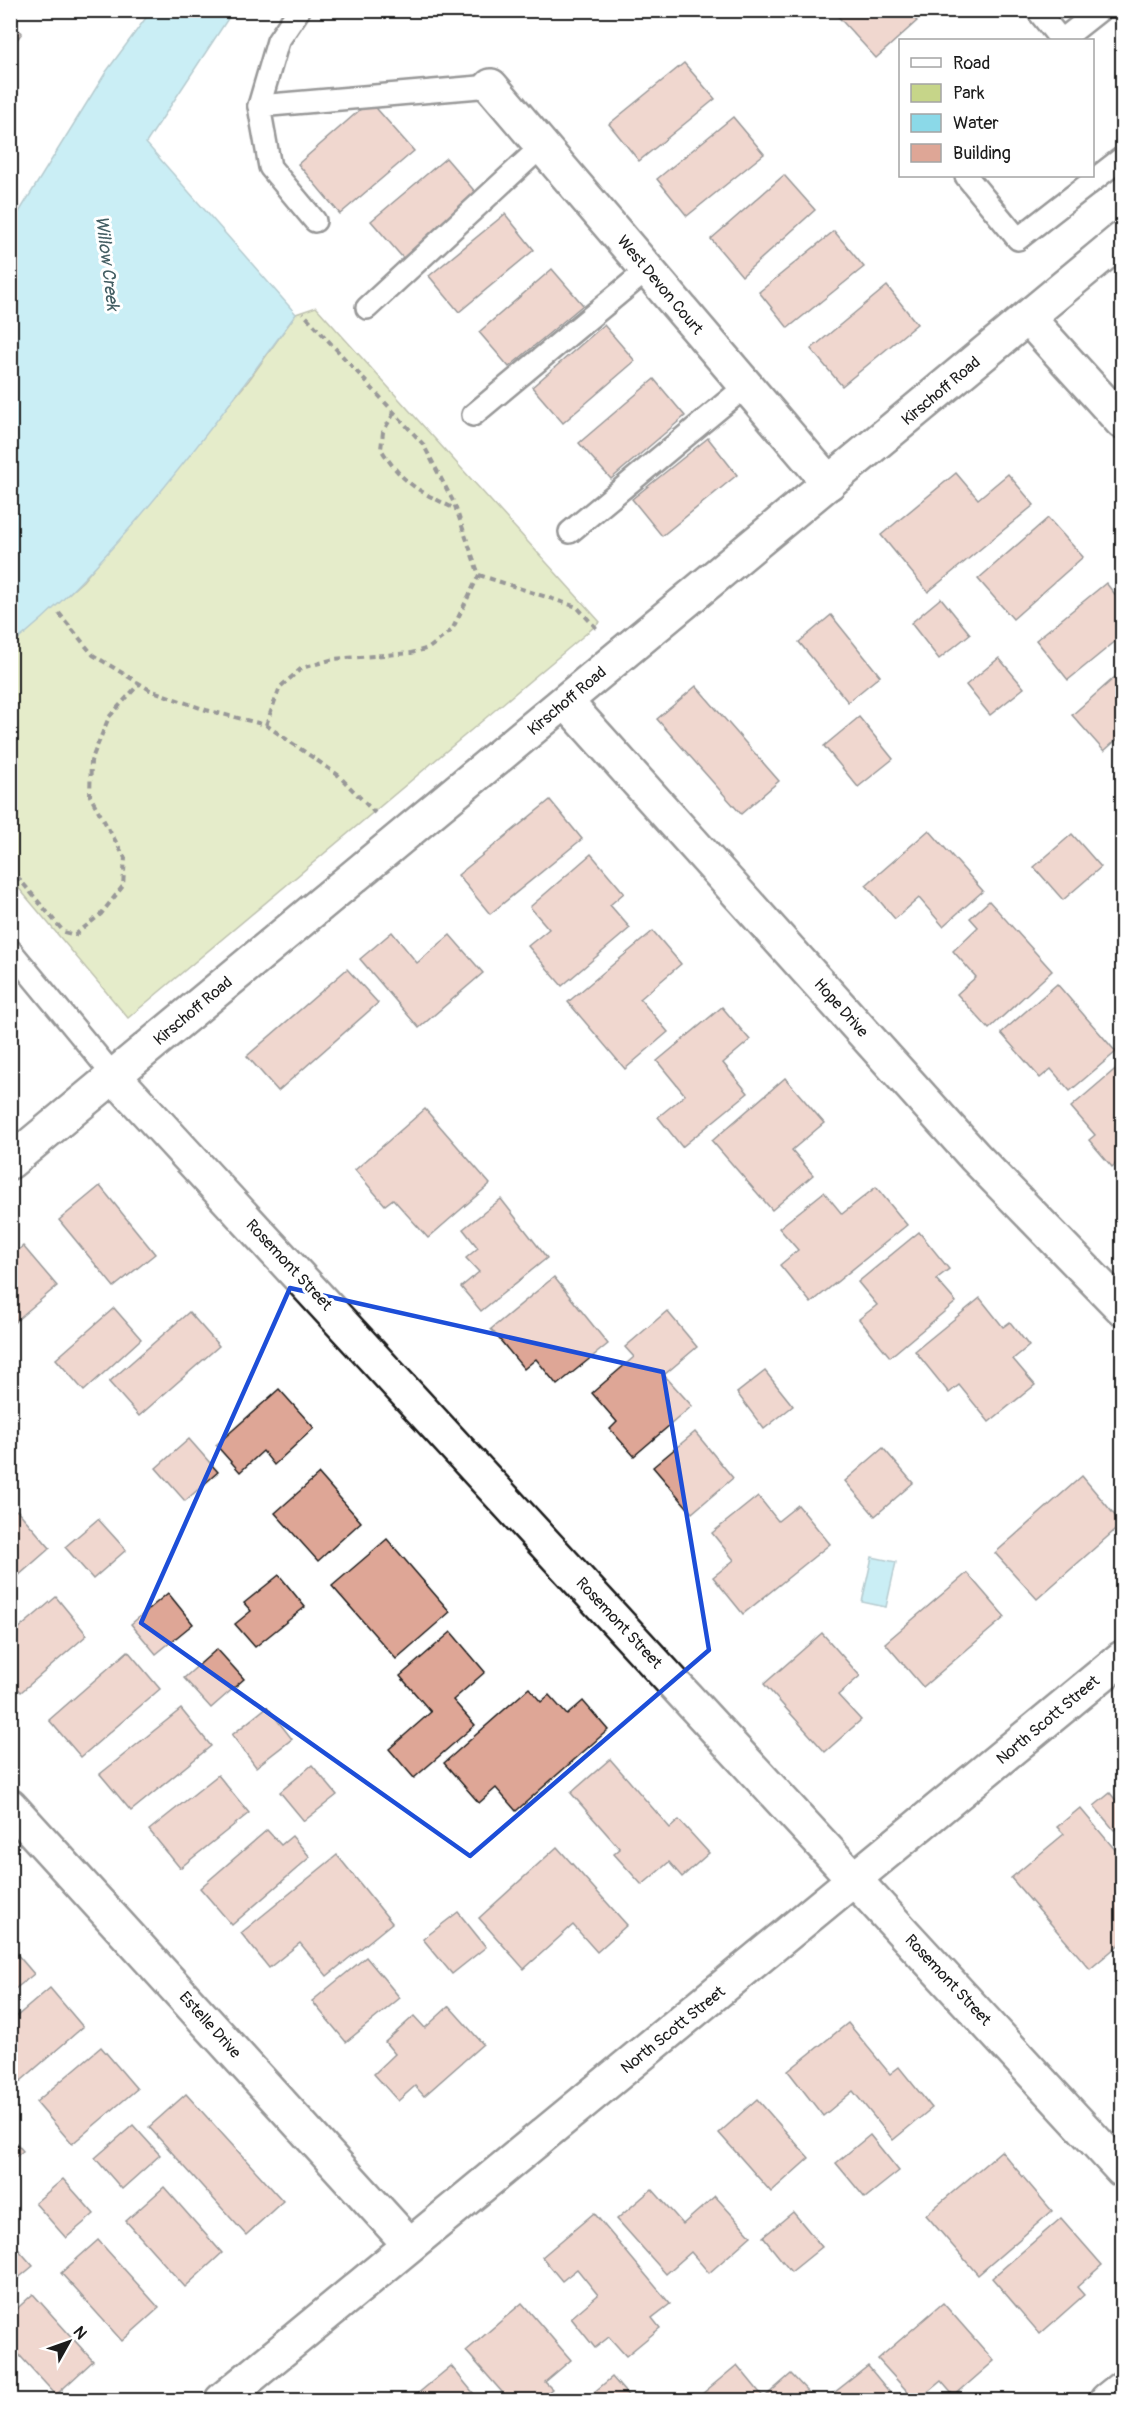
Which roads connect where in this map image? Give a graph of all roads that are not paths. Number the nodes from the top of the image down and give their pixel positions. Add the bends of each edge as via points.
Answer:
1 (299, 10) edge
2 (1037, 10) edge
3 (1100, 10) edge
4 (1060, 39) edge
5 (1062, 39) edge
6 (491, 86) joint
7 (259, 106) junction
8 (542, 146) junction
9 (1122, 158) edge
10 (967, 177) edge
11 (315, 221) dead end
12 (1122, 239) edge
13 (647, 270) junction
14 (367, 308) dead end
15 (1028, 318) junction
16 (746, 386) junction
17 (473, 415) dead end
18 (1122, 422) edge
19 (829, 483) junction
20 (570, 532) dead end
21 (566, 702) junction
22 (10, 950) edge
23 (114, 1076) junction
24 (10, 1162) edge
25 (1122, 1308) edge
26 (1122, 1658) edge
27 (10, 1806) edge
28 (856, 1880) junction
29 (1122, 2170) edge
30 (409, 2244) junction
31 (1122, 2388) edge
32 (222, 2400) edge
33 (1107, 2400) edge

1 - 7 lane via 278,40
2 - 4 lane
3 - 5 lane
6 - 7 lane
6 - 8 street, West Devon Court
7 - 11 lane via 270,167
8 - 13 street, West Devon Court
8 - 14 lane
9 - 10 lane via 1018,239
12 - 15 street, Kirschoff Road
13 - 16 street, West Devon Court
13 - 17 lane
15 - 18 street
15 - 19 street, Kirschoff Road
16 - 19 street, West Devon Court
16 - 20 lane
19 - 21 street, Kirschoff Road
21 - 23 street, Kirschoff Road
21 - 25 street, Hope Drive via 975,1157
22 - 23 lane
23 - 24 street, Kirschoff Road
23 - 28 street, Rosemont Street
26 - 28 street, North Scott Street
27 - 30 street, Estelle Drive
28 - 29 street, Rosemont Street
28 - 30 street, North Scott Street
30 - 32 street, North Scott Street
31 - 33 street

